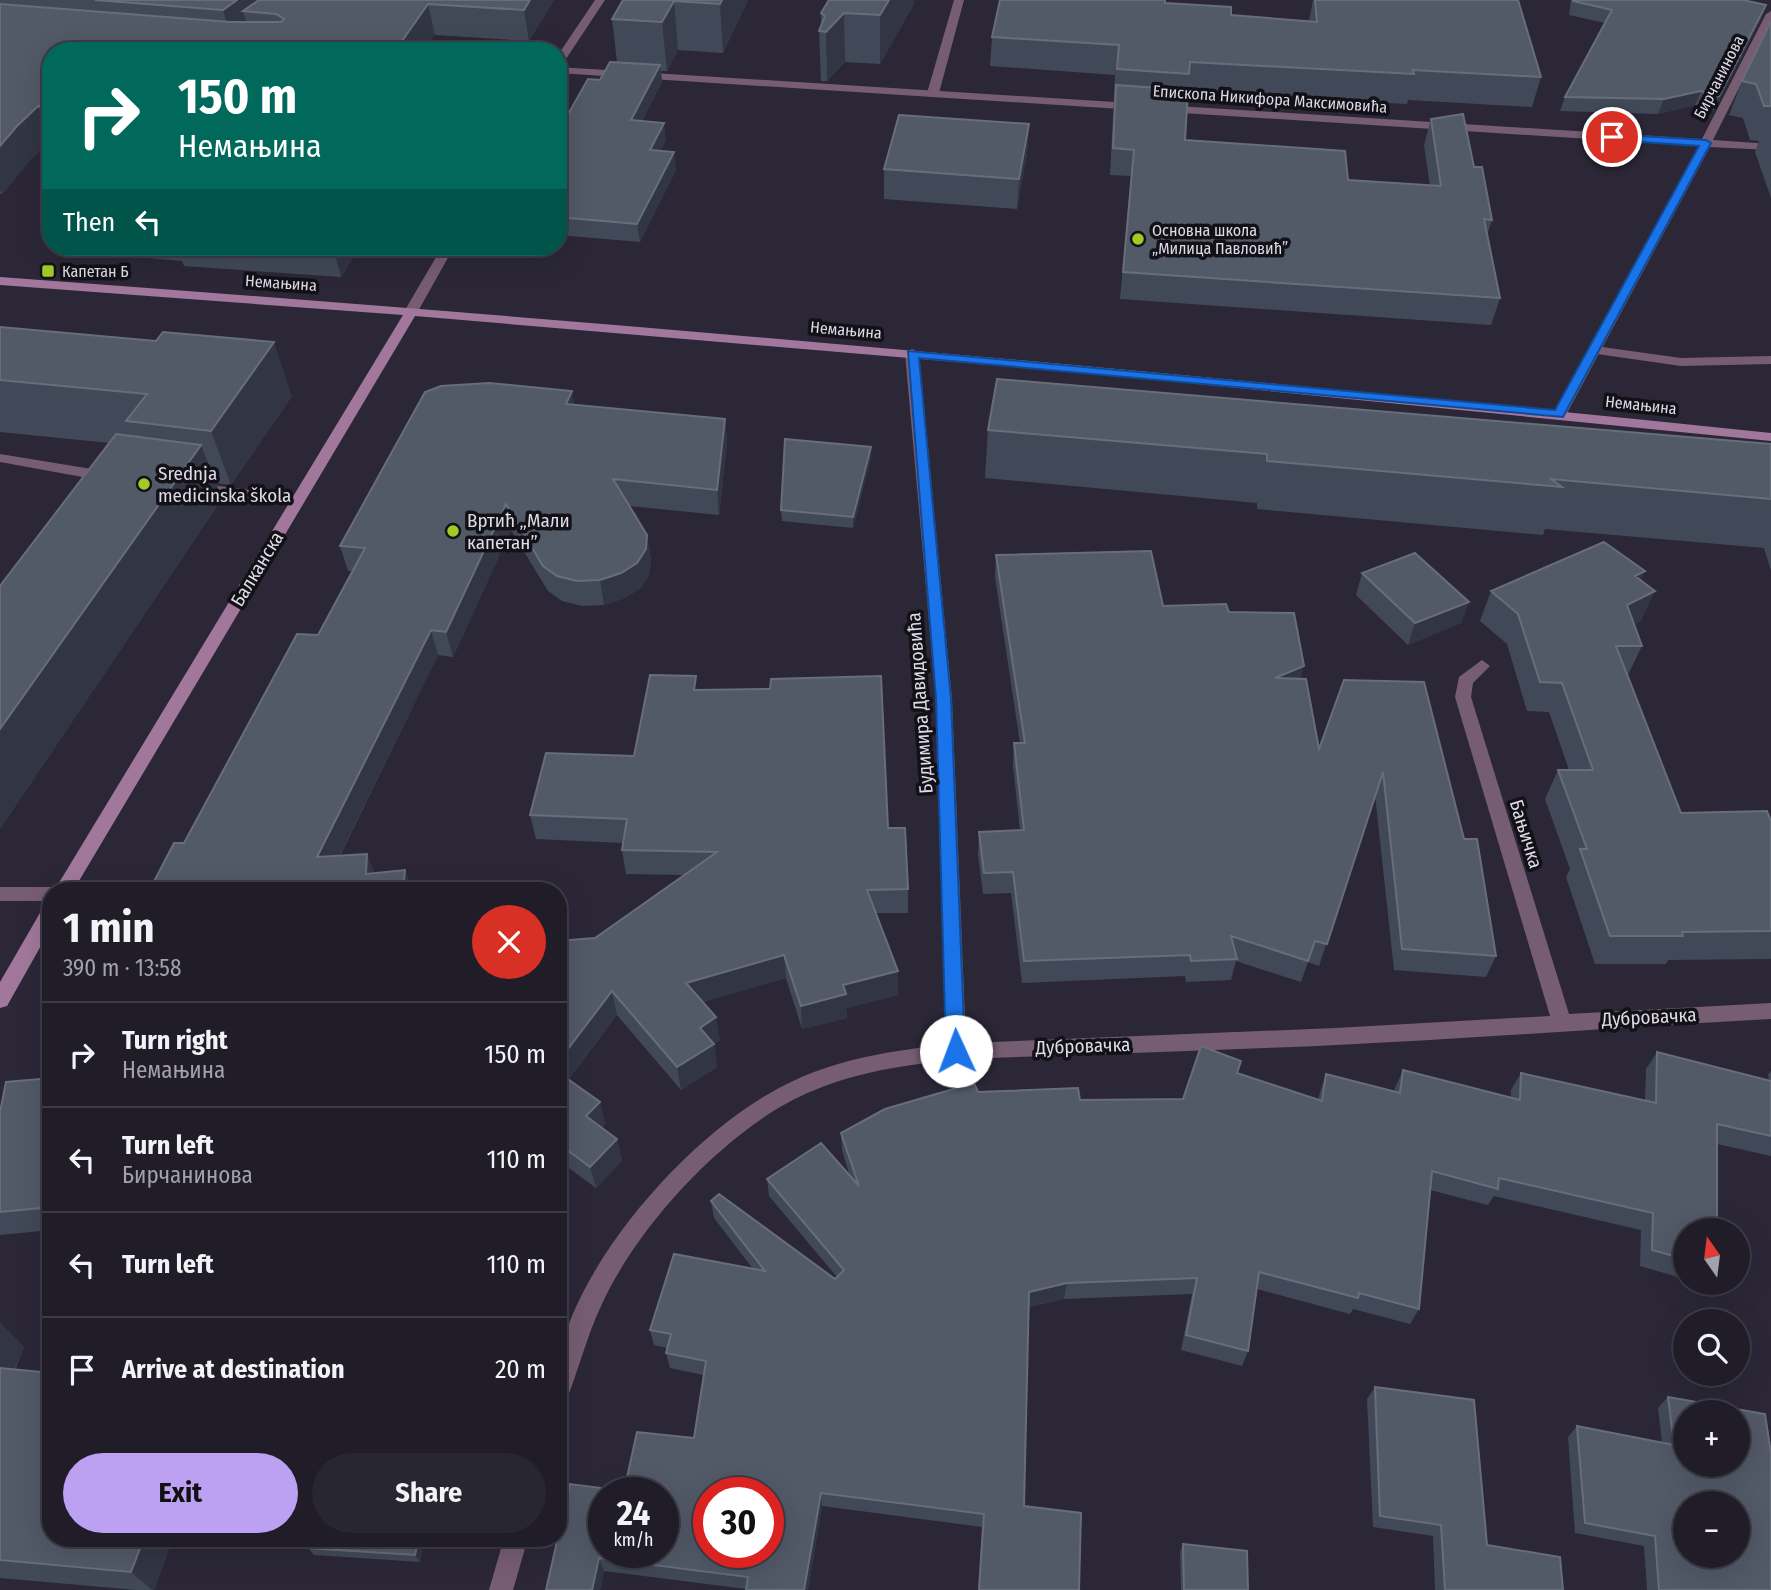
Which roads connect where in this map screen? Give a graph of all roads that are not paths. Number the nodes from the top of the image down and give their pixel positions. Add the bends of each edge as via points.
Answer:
1 (600, 0) edge
2 (958, 4) edge
3 (1771, 14) edge
4 (567, 50) edge
5 (567, 71) edge
6 (933, 93) junction
7 (1706, 143) junction
8 (1771, 147) edge
9 (444, 256) edge
10 (0, 281) edge
11 (412, 310) junction
12 (1595, 351) junction
13 (912, 353) junction
14 (1771, 360) edge
15 (1559, 415) junction
16 (1771, 437) edge
17 (0, 458) edge
18 (112, 482) edge
19 (179, 486) edge
20 (298, 501) junction
21 (1482, 666) dead end
22 (68, 882) edge
23 (0, 894) edge
24 (42, 894) edge
25 (42, 927) edge
26 (0, 1000) edge
27 (1771, 1011) edge
28 (1561, 1021) junction
29 (956, 1051) junction
30 (567, 1366) edge
31 (514, 1547) edge
32 (502, 1590) edge

1 - 4 street
2 - 6 street
3 - 7 street, Бирчанинова
5 - 6 street, Епископа Никифора Максимовића
6 - 7 street, Епископа Никифора Максимовића
7 - 8 street, Епископа Никифора Максимовића
7 - 12 street, Бирчанинова
9 - 11 street, Балканска
10 - 11 street, Немањина
11 - 13 street, Немањина
11 - 20 street, Балканска
12 - 14 street via 1681,362
12 - 15 street, Бирчанинова
13 - 15 street, Немањина
13 - 29 street, Будимира Давидовића via 944,699
15 - 16 street, Немањина
17 - 18 street
19 - 20 street
20 - 22 street, Балканска
21 - 28 street, Бањичка via 1465,681 1463,697
23 - 24 street
25 - 26 street
27 - 28 street, Дубровачка
28 - 29 street, Дубровачка via 1308,1038
29 - 30 street, Дубровачка via 864,1066 811,1083 736,1126 631,1234 601,1282
31 - 32 street

